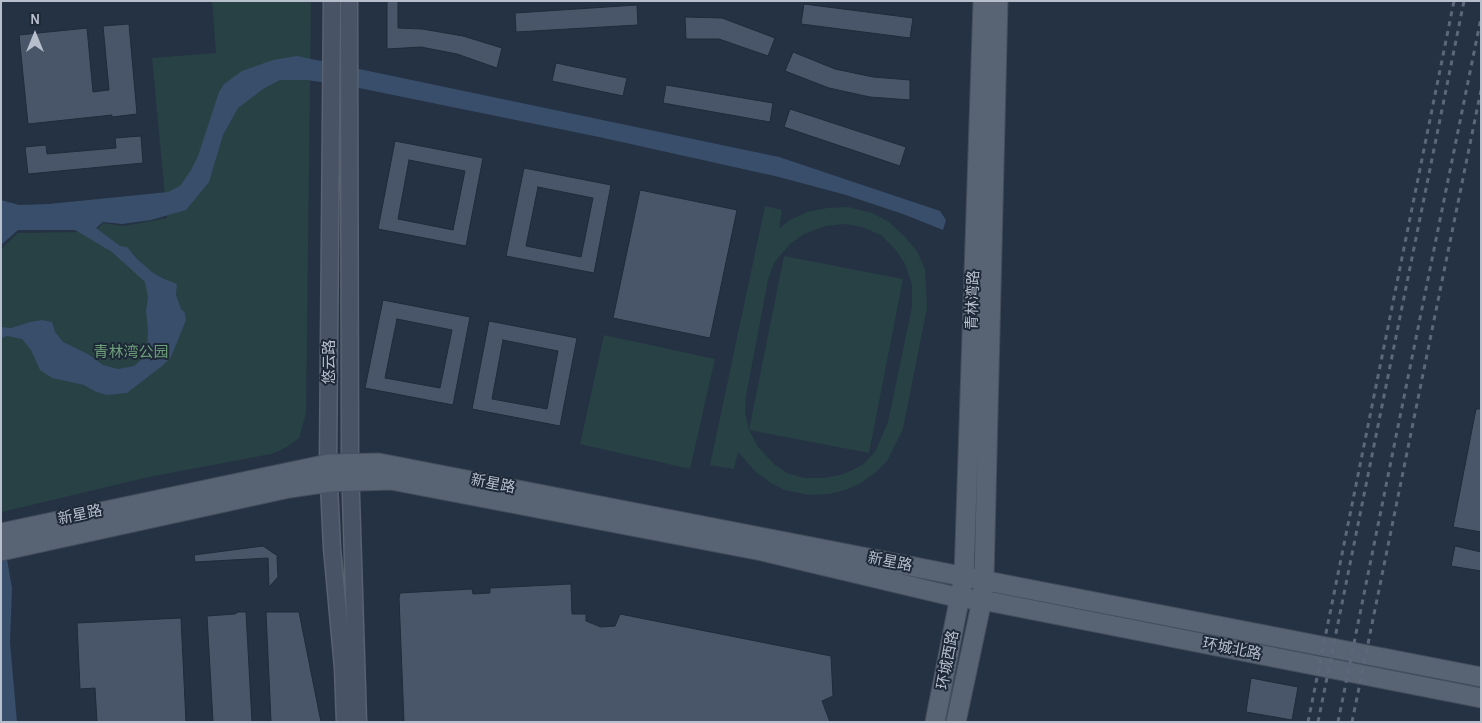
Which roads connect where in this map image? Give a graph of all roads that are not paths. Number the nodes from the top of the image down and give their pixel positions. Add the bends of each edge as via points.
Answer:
1 (332, 1) edge
2 (349, 1) edge
3 (983, 1) edge
4 (998, 1) edge
5 (351, 472) junction
6 (329, 473) junction
7 (9, 540) edge
8 (964, 576) junction
9 (984, 579) junction
10 (960, 598) junction
11 (982, 600) junction
12 (1481, 677) edge
13 (1481, 698) edge
14 (346, 722) edge
15 (358, 722) edge
16 (935, 722) edge
17 (956, 722) edge

1 - 6 street, 悠云路
2 - 5 street, 悠云路
3 - 8 main road, 青林湾路
4 - 9 main road, 青林湾路
5 - 6 main road, 新星路
5 - 8 main road, 新星路 via 380,463 406,467
5 - 10 main road, 新星路 via 762,551
5 - 15 street, 悠云路
6 - 7 main road, 新星路 via 279,490
6 - 14 street, 悠云路
8 - 9 main road, 新星路
8 - 10 main road, 青林湾路
9 - 11 main road, 青林湾路
9 - 12 main road, 环城北路
10 - 11 main road, 新星路
10 - 16 main road, 环城西路
11 - 13 main road, 环城北路
11 - 17 main road, 青林湾路

